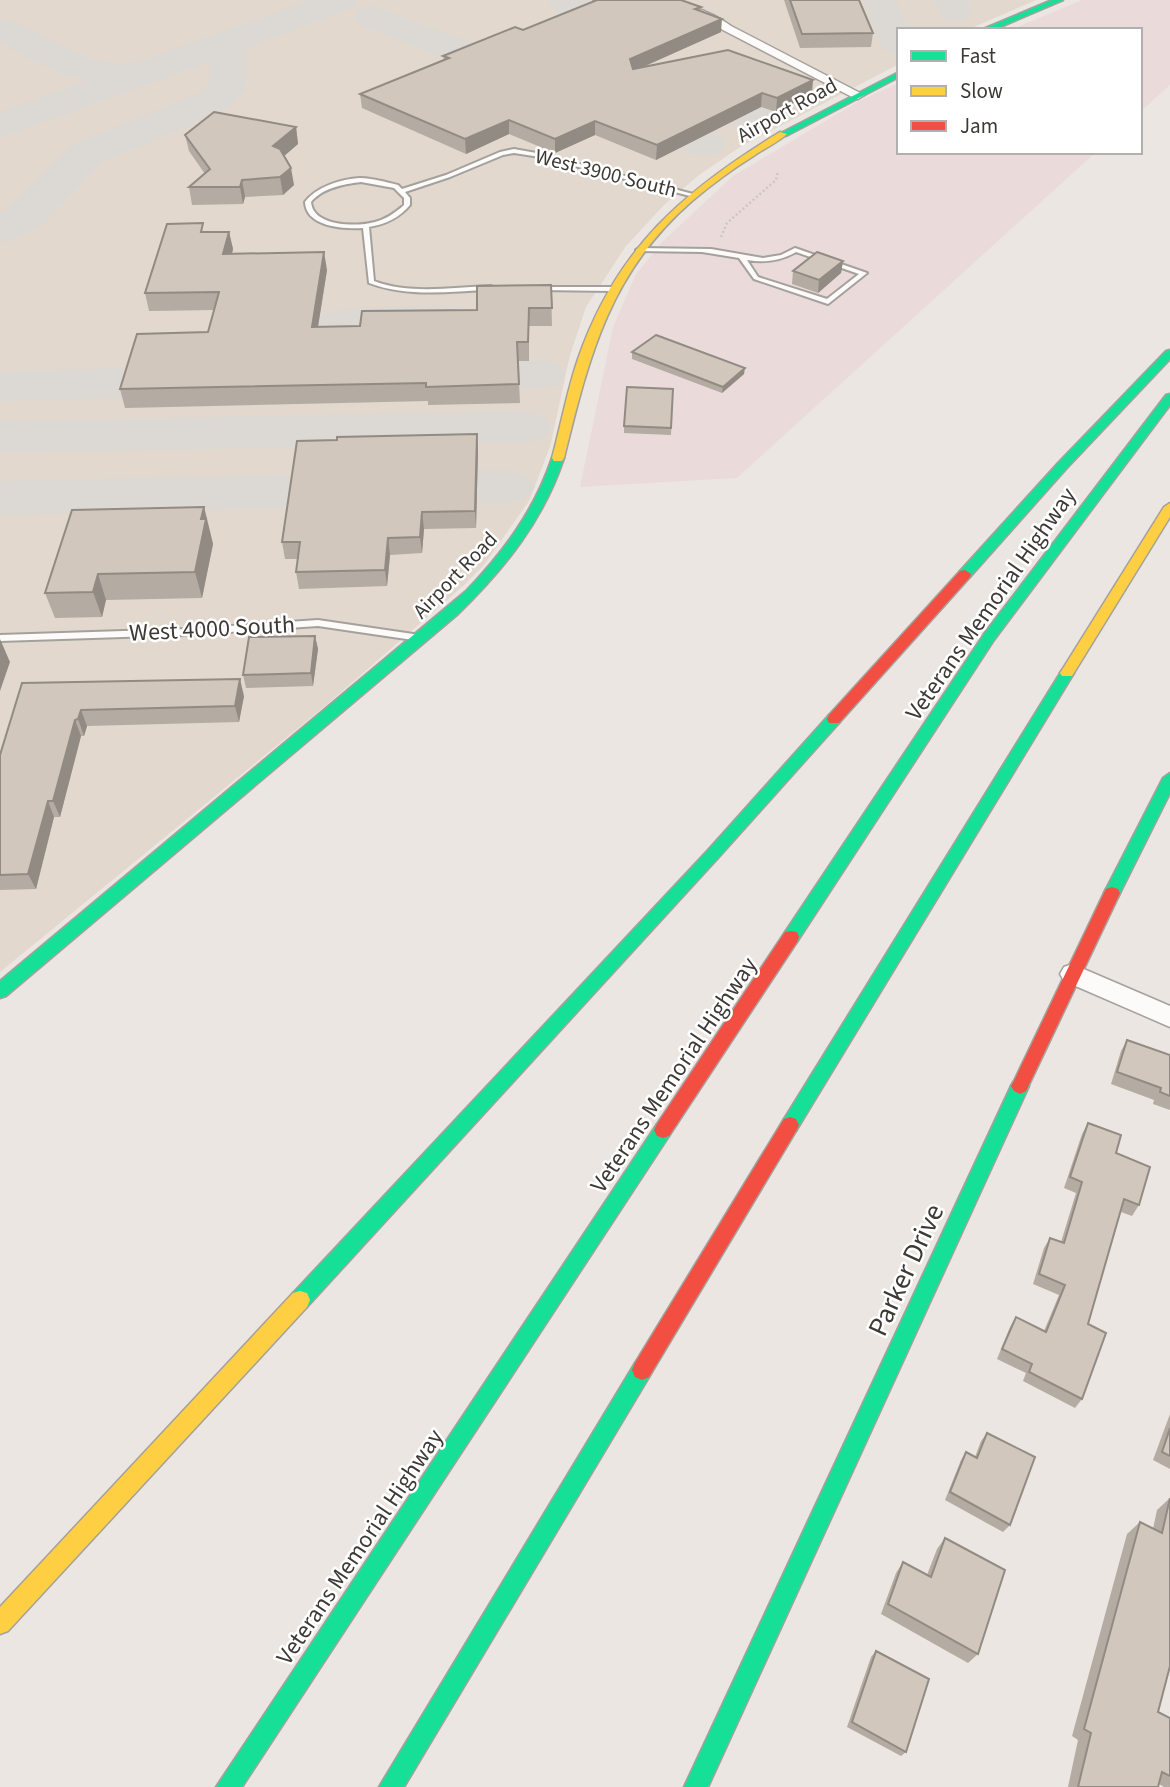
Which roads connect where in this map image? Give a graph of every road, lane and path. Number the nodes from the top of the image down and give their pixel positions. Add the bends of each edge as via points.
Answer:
1 (657, 0) edge
2 (1059, 0) edge
3 (990, 28) edge
4 (897, 75) edge
5 (858, 95) junction
6 (778, 171) dead end
7 (403, 191) junction
8 (690, 194) junction
9 (366, 225) junction
10 (638, 250) junction
11 (712, 251) junction
12 (742, 258) junction
13 (495, 288) edge
14 (531, 288) edge
15 (612, 289) junction
16 (1170, 353) edge
17 (1170, 397) edge
18 (1170, 507) edge
19 (0, 638) edge
20 (423, 638) junction
21 (1170, 778) edge
22 (1073, 974) junction
23 (0, 990) edge
24 (1170, 1017) edge
25 (0, 1623) edge
26 (228, 1787) edge
27 (391, 1787) edge
28 (696, 1787) edge

1 - 5 street via 713,18
2 - 3 main road
4 - 5 main road, Airport Road
5 - 8 main road, Airport Road via 762,145
6 - 11 path via 776,180 727,223
7 - 8 lane, West 3900 South via 514,151
7 - 9 lane via 407,198 402,212
7 - 9 lane via 386,183 346,181 321,189 309,202 309,209 326,222
8 - 10 main road, Airport Road
9 - 13 lane via 368,271 371,282 380,287
10 - 11 lane
10 - 15 main road, Airport Road
11 - 12 lane
12 - 12 lane via 757,278 828,302 864,273 795,250 762,261
14 - 15 lane
15 - 20 main road, Airport Road via 583,358 560,458 539,509 502,562
16 - 25 main road
17 - 26 main road, Veterans Memorial Highway via 989,637
18 - 27 main road via 899,944
19 - 20 lane, West 4000 South via 318,622
20 - 23 main road, Airport Road
21 - 22 main road, Parker Drive
22 - 24 street
22 - 28 main road, Parker Drive

